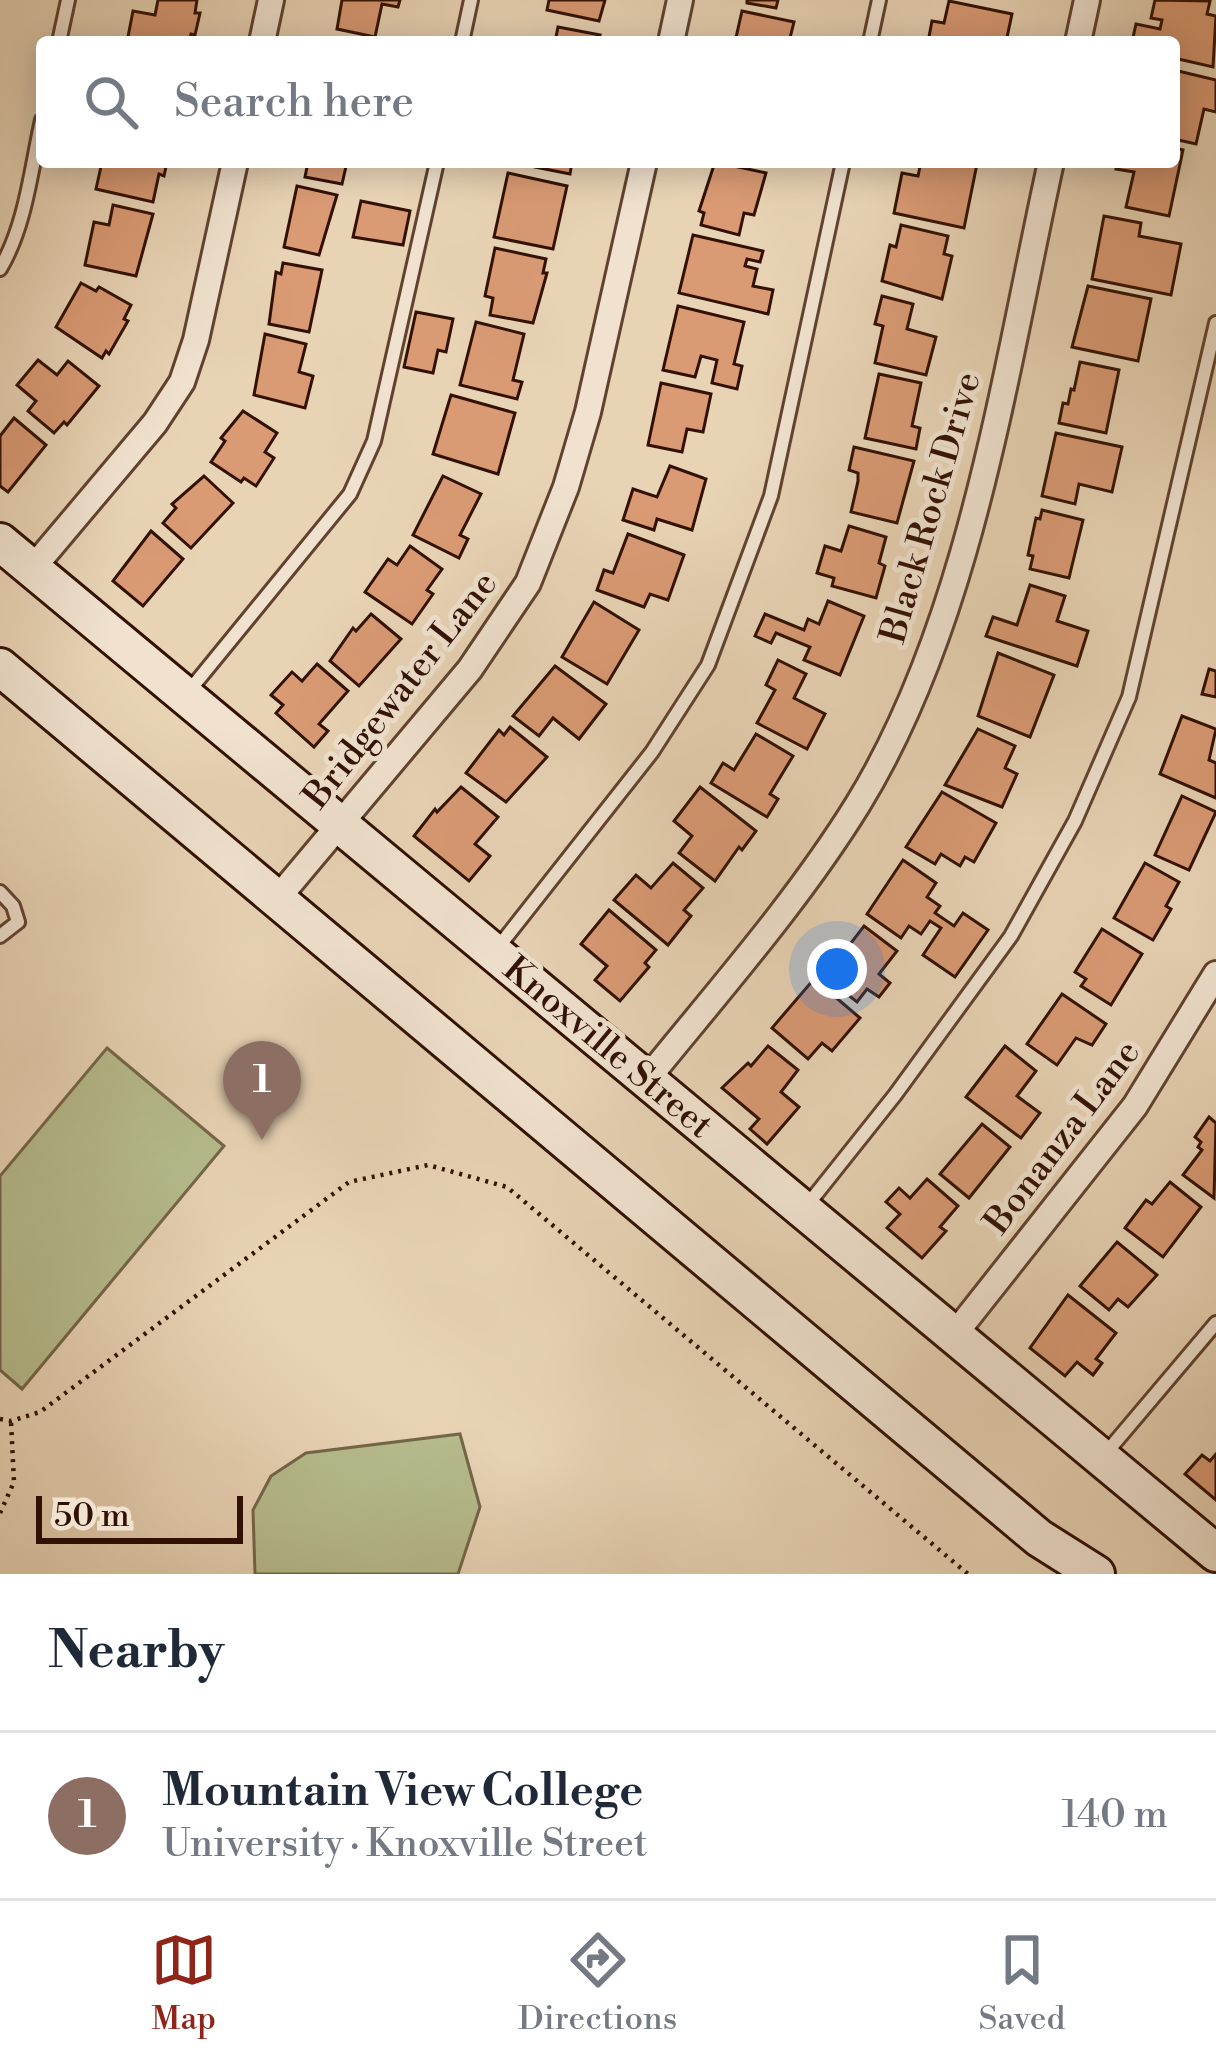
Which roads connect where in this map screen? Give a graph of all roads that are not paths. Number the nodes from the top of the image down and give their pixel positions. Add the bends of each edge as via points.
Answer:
1 (68, 0) edge
2 (271, 0) edge
3 (471, 0) edge
4 (680, 0) edge
5 (879, 0) edge
6 (1087, 0) edge
7 (60, 36) edge
8 (263, 36) edge
9 (463, 36) edge
10 (672, 36) edge
11 (870, 36) edge
12 (1079, 36) edge
13 (36, 148) edge
14 (234, 168) edge
15 (435, 168) edge
16 (643, 168) edge
17 (842, 168) edge
18 (1050, 168) edge
19 (0, 269) edge
20 (1216, 323) edge
21 (0, 542) edge
22 (32, 569) junction
23 (0, 667) edge
24 (186, 695) junction
25 (341, 823) junction
26 (0, 892) edge
27 (277, 899) junction
28 (0, 936) edge
29 (496, 951) junction
30 (1216, 974) edge
31 (648, 1078) junction
32 (804, 1209) junction
33 (1216, 1323) edge
34 (954, 1336) junction
35 (1101, 1459) junction
36 (1216, 1553) edge
37 (1096, 1574) edge

1 - 7 lane
2 - 8 street
3 - 9 lane
4 - 10 street
5 - 11 lane
6 - 12 street
13 - 19 lane
14 - 22 street via 182,382
15 - 24 lane via 374,441 350,494
16 - 25 street, Bridgewater Lane via 588,412 528,584 470,669
17 - 29 lane via 771,496 709,665 652,752
18 - 31 street, Black Rock Drive via 958,566 899,725 806,881
20 - 32 lane via 1130,697 1075,821 1011,936
21 - 22 street, Knoxville Street
22 - 24 street, Knoxville Street
23 - 27 street
24 - 25 street, Knoxville Street
25 - 27 street, Bridgewater Lane
25 - 29 street, Knoxville Street
26 - 28 lane via 18,922
27 - 37 street via 1039,1538
29 - 31 street, Knoxville Street
30 - 34 street, Bonanza Lane via 1135,1106
31 - 32 street, Knoxville Street
32 - 34 street, Knoxville Street
33 - 35 lane
34 - 35 street, Knoxville Street
35 - 36 street, Knoxville Street

